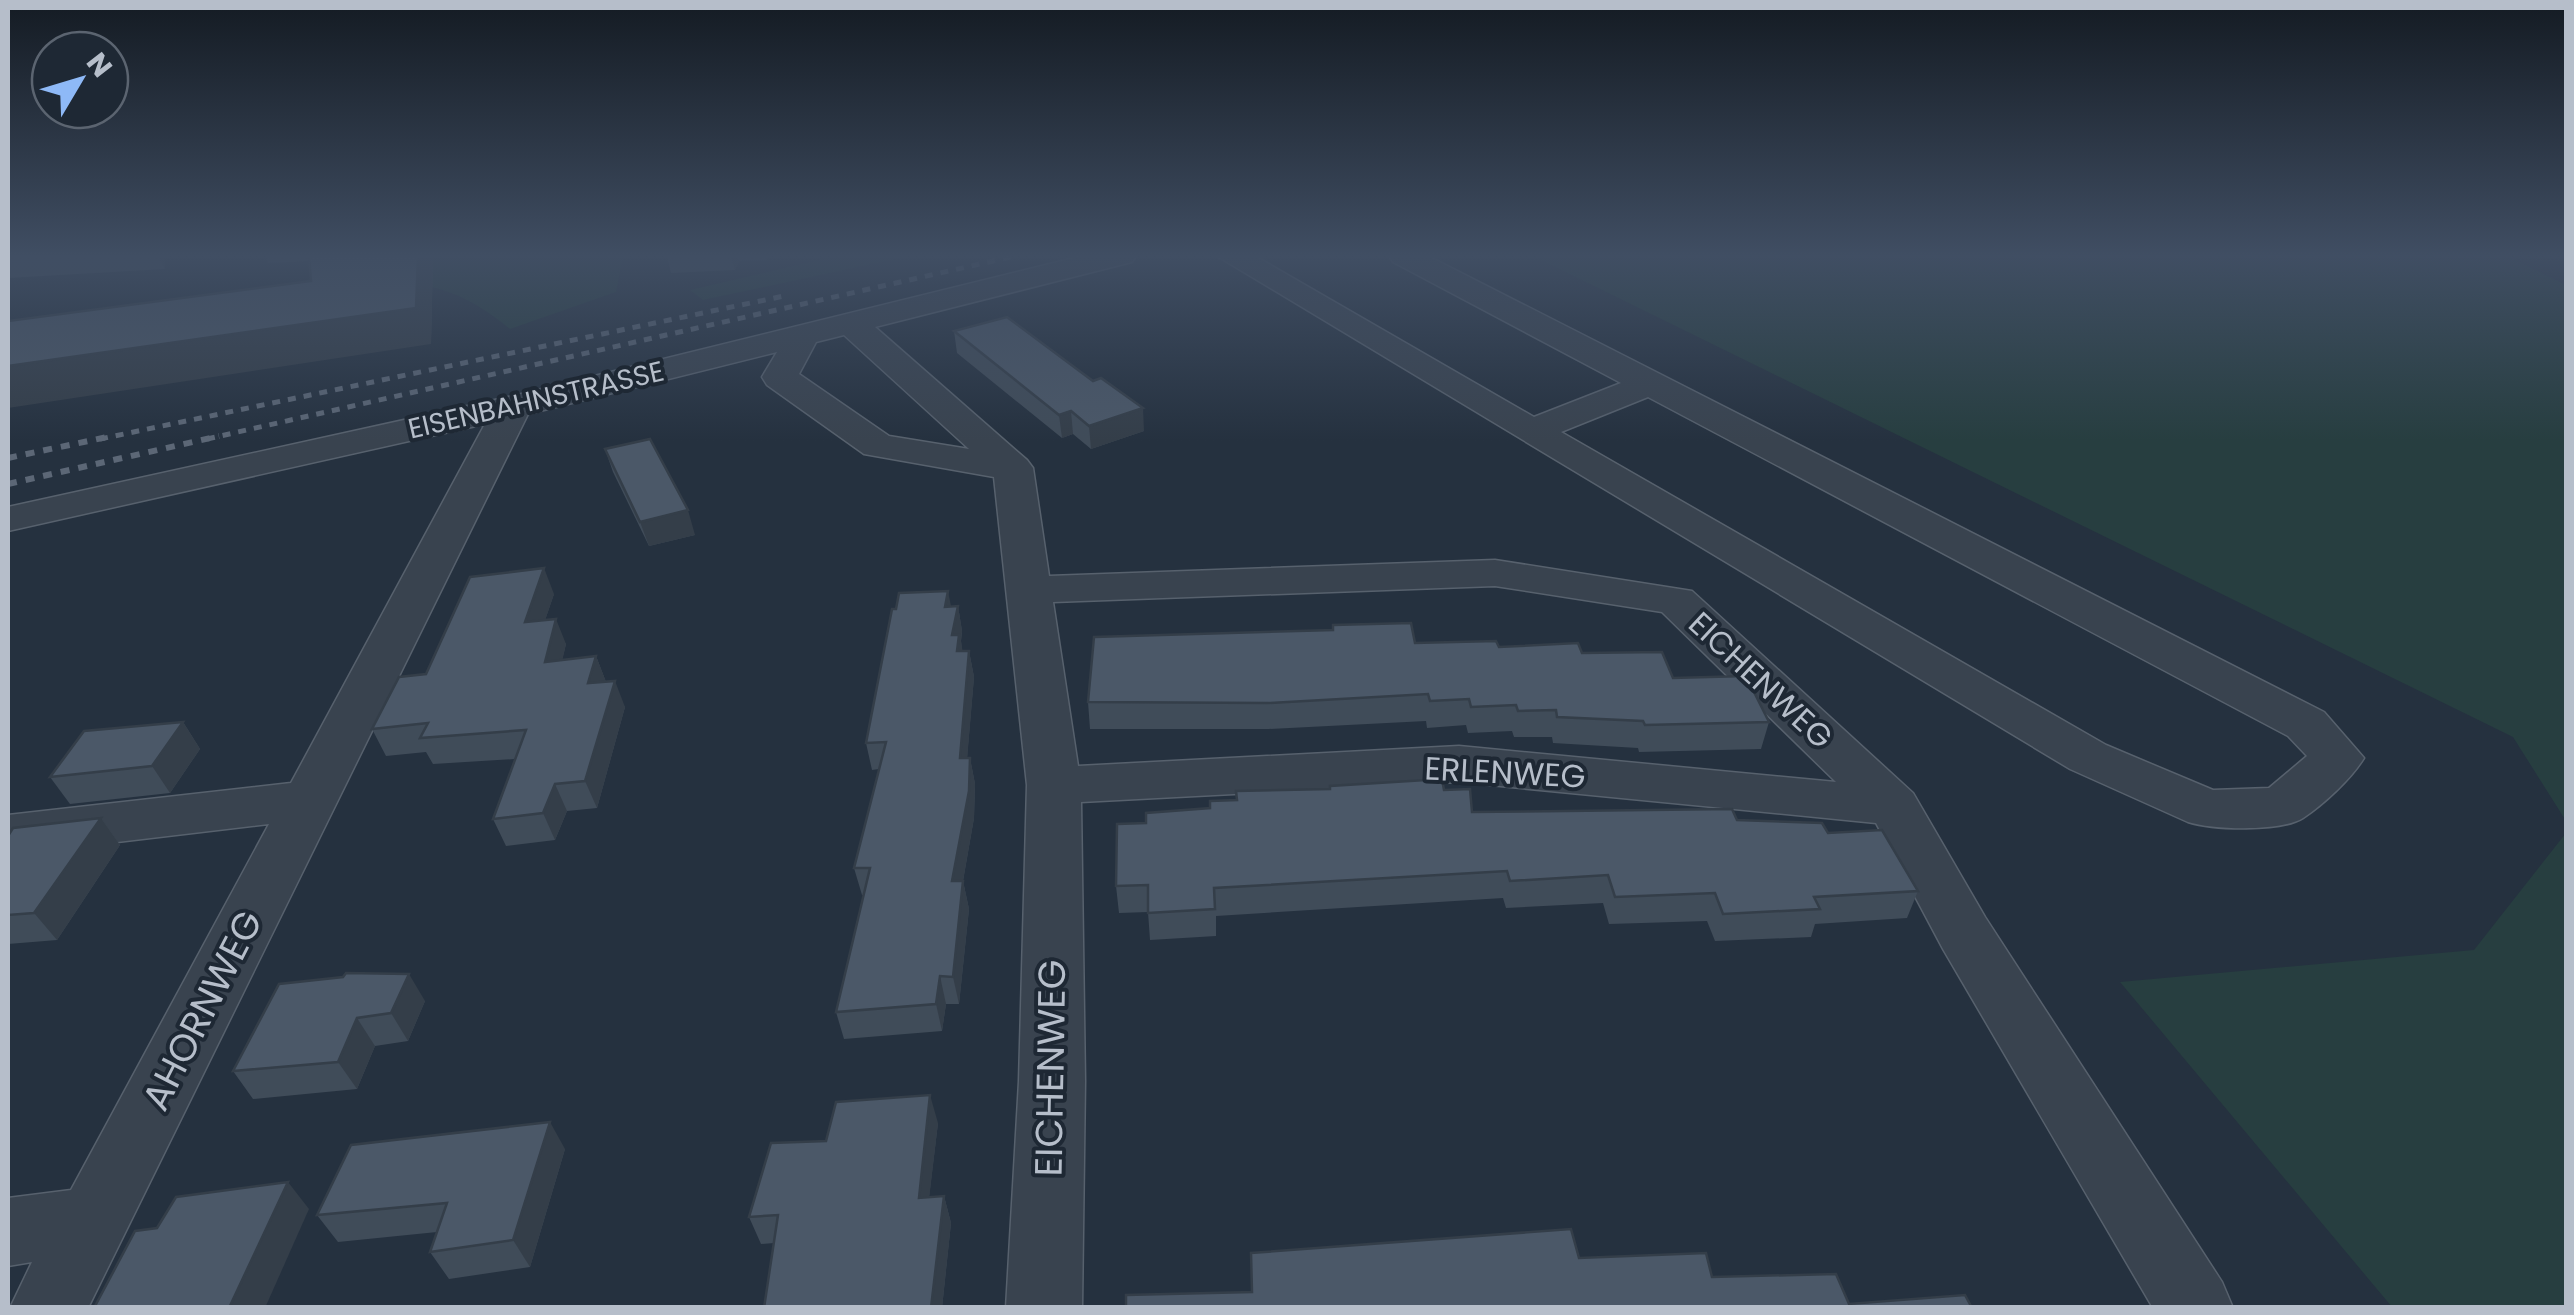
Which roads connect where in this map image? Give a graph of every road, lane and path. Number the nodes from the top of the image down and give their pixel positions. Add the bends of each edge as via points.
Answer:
1 (874, 317) edge
2 (1336, 317) edge
3 (1522, 317) edge
4 (827, 329) junction
5 (1650, 384) junction
6 (514, 407) junction
7 (1530, 431) junction
8 (1013, 468) junction
9 (8, 520) edge
10 (1026, 590) junction
11 (1054, 785) junction
12 (310, 800) junction
13 (1894, 806) junction
14 (8, 835) edge
15 (93, 1220) junction
16 (8, 1232) edge
17 (48, 1308) edge
18 (1044, 1308) edge
19 (2195, 1308) edge

1 - 4 street, EISENBAHNSTRASSE
2 - 7 street
3 - 5 street
4 - 6 street, EISENBAHNSTRASSE
4 - 8 street
4 - 8 street via 780,377 878,446
5 - 7 street
5 - 7 street via 2306,724 2338,758 2282,806 2207,810 2088,757
6 - 9 street, EISENBAHNSTRASSE
6 - 12 street, AHORNWEG
8 - 10 street, EICHENWEG
10 - 11 street, EICHENWEG
10 - 13 street, EICHENWEG via 1496,573 1676,601
11 - 13 street, ERLENWEG via 1458,764
11 - 18 street, EICHENWEG
12 - 14 street
12 - 15 street, AHORNWEG
13 - 19 street, EICHENWEG via 1964,933
15 - 16 street
15 - 17 street, AHORNWEG

